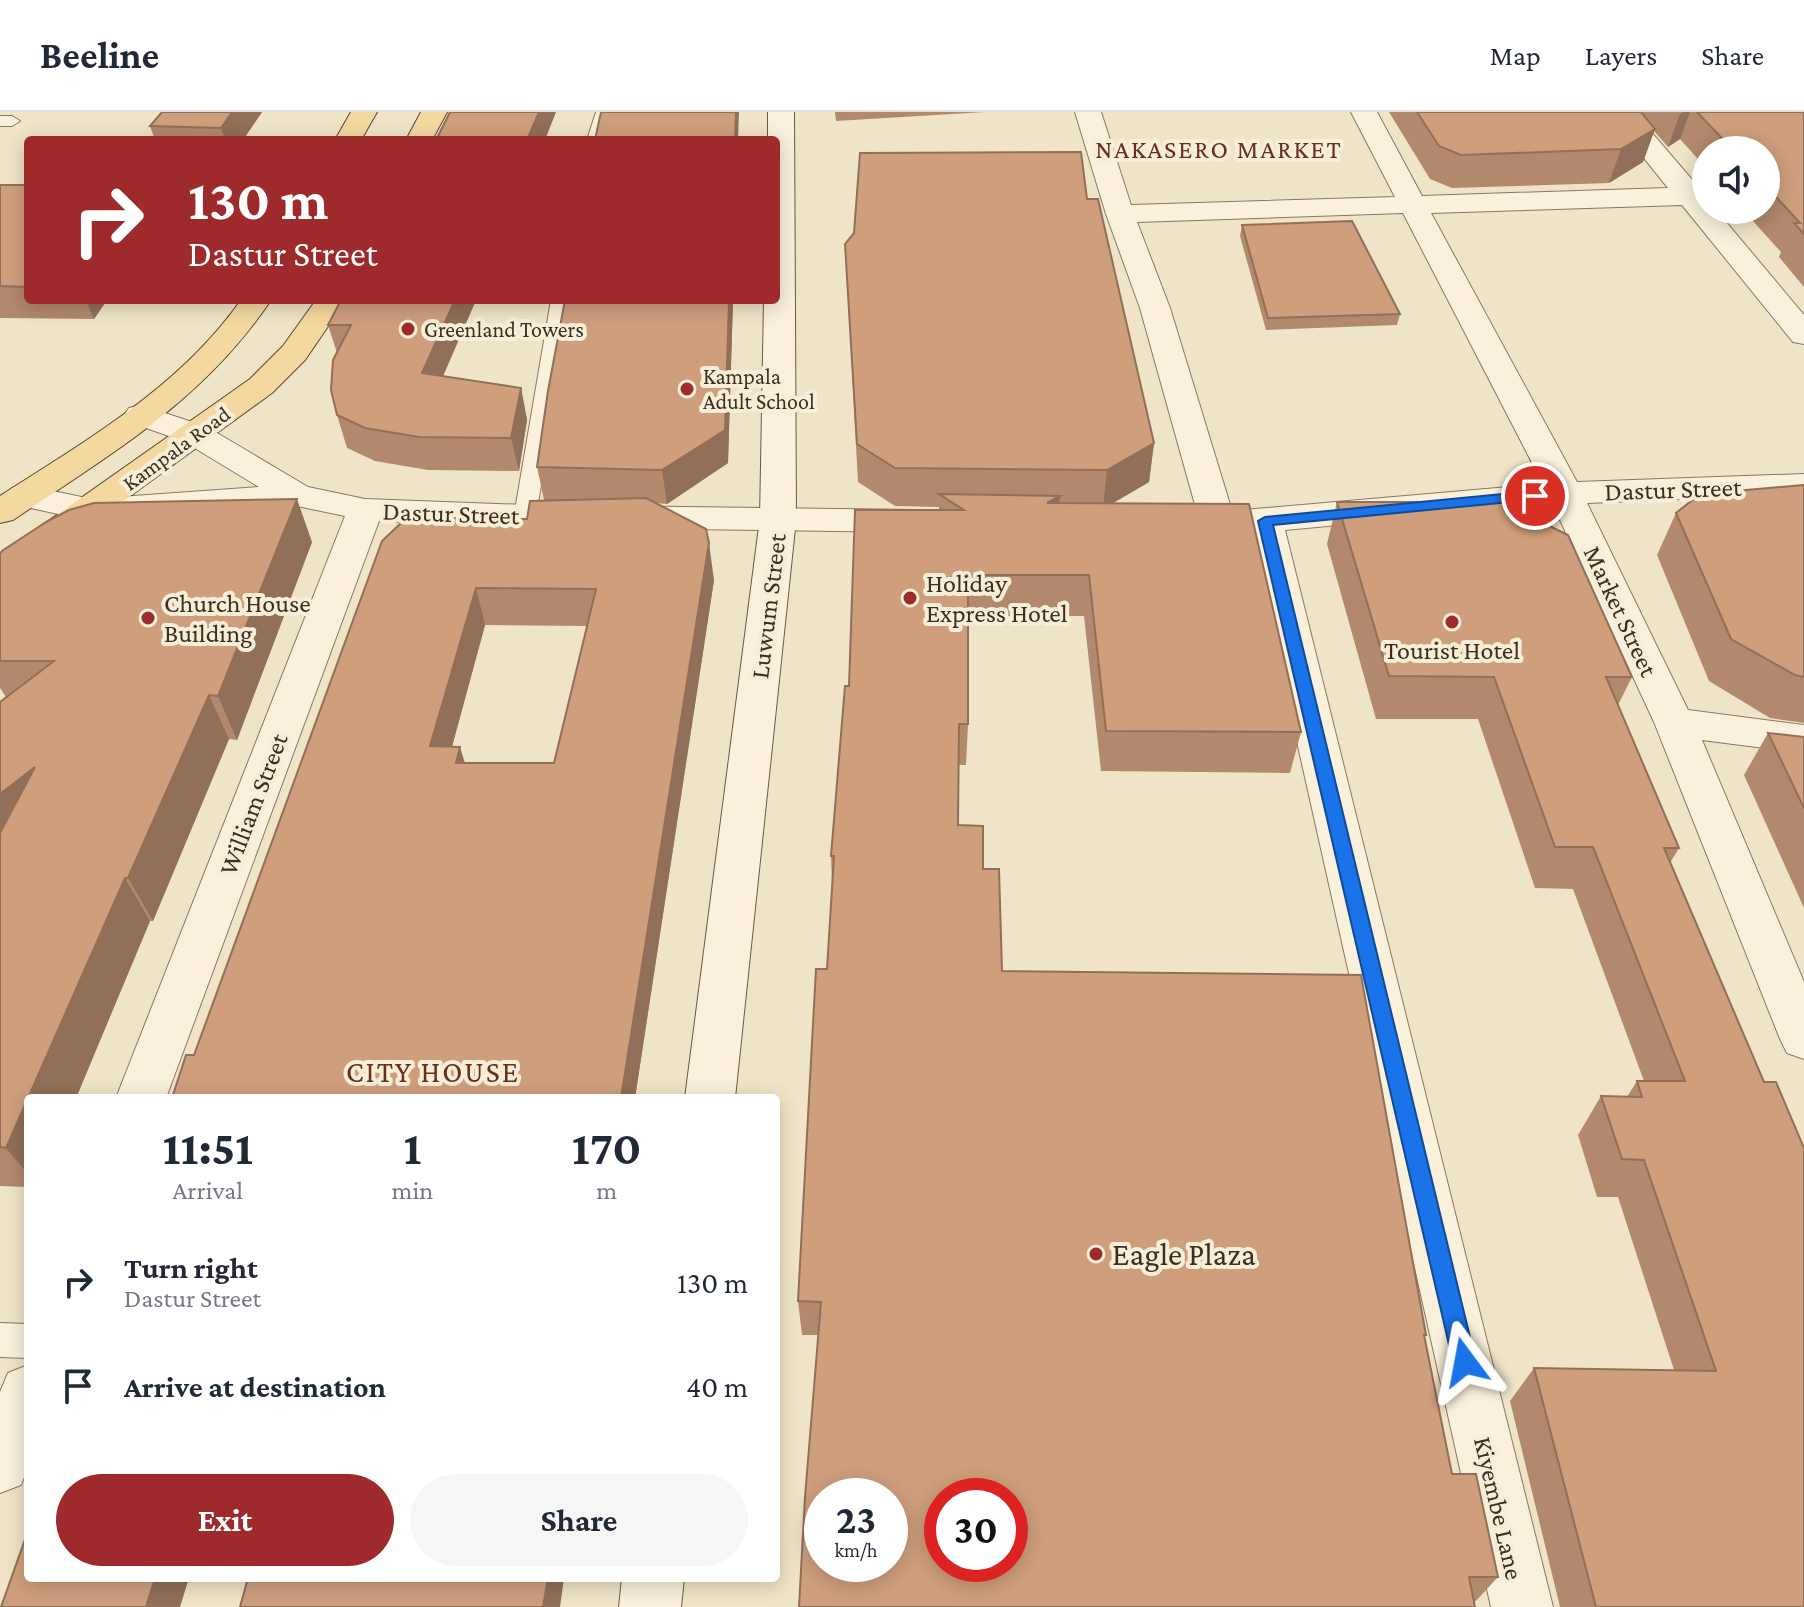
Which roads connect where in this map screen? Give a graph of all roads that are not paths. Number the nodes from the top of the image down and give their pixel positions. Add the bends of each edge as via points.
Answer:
1 (364, 112) edge
2 (434, 112) edge
3 (604, 112) edge
4 (781, 112) edge
5 (1088, 112) edge
6 (1364, 112) edge
7 (1620, 112) edge
8 (350, 136) edge
9 (421, 136) edge
10 (596, 136) edge
11 (1691, 196) junction
12 (1417, 206) junction
13 (1120, 214) junction
14 (780, 248) edge
15 (254, 304) edge
16 (328, 304) edge
17 (560, 304) edge
18 (780, 304) edge
19 (1804, 335) edge
20 (141, 415) junction
21 (195, 434) junction
22 (1804, 484) edge
23 (1565, 493) junction
24 (297, 495) junction
25 (12, 504) edge
26 (91, 510) junction
27 (365, 510) junction
28 (525, 516) junction
29 (778, 519) junction
30 (951, 521) edge
31 (1156, 523) edge
32 (1242, 523) junction
33 (0, 573) edge
34 (1674, 722) junction
35 (1804, 739) edge
36 (1804, 1039) edge
37 (143, 1094) edge
38 (710, 1094) edge
39 (0, 1340) edge
40 (24, 1341) edge
41 (24, 1403) edge
42 (0, 1464) edge
43 (653, 1582) edge
44 (650, 1607) edge
45 (1522, 1607) edge

1 - 8 main road
2 - 9 main road
3 - 10 lane
4 - 14 street, Luwum Street
5 - 13 street, Kiyembe Lane
6 - 12 street, Market Street
7 - 11 street
11 - 12 street
11 - 19 street
12 - 13 street
12 - 23 street, Market Street
13 - 32 street, Kiyembe Lane
15 - 20 main road, Kampala Road via 218,352
16 - 21 main road, Kampala Road via 294,353 261,386
17 - 28 lane
18 - 29 street, Luwum Street
20 - 21 street, Dastur Street
20 - 25 main road, Kampala Road
21 - 24 street, Dastur Street
21 - 26 main road, Kampala Road
22 - 23 street, Dastur Street
23 - 32 street, Dastur Street
23 - 34 street, Market Street
24 - 26 street, Dastur Street
24 - 27 street, Dastur Street
25 - 26 street, Dastur Street
26 - 33 main road, Kampala Road
27 - 28 street, Dastur Street
27 - 37 street, William Street
28 - 29 street, Dastur Street
29 - 30 street, Dastur Street
29 - 38 street, Luwum Street
31 - 32 street, Dastur Street
32 - 45 street, Kiyembe Lane
34 - 35 street
34 - 36 street, Market Street
39 - 40 lane
41 - 42 street
43 - 44 street

